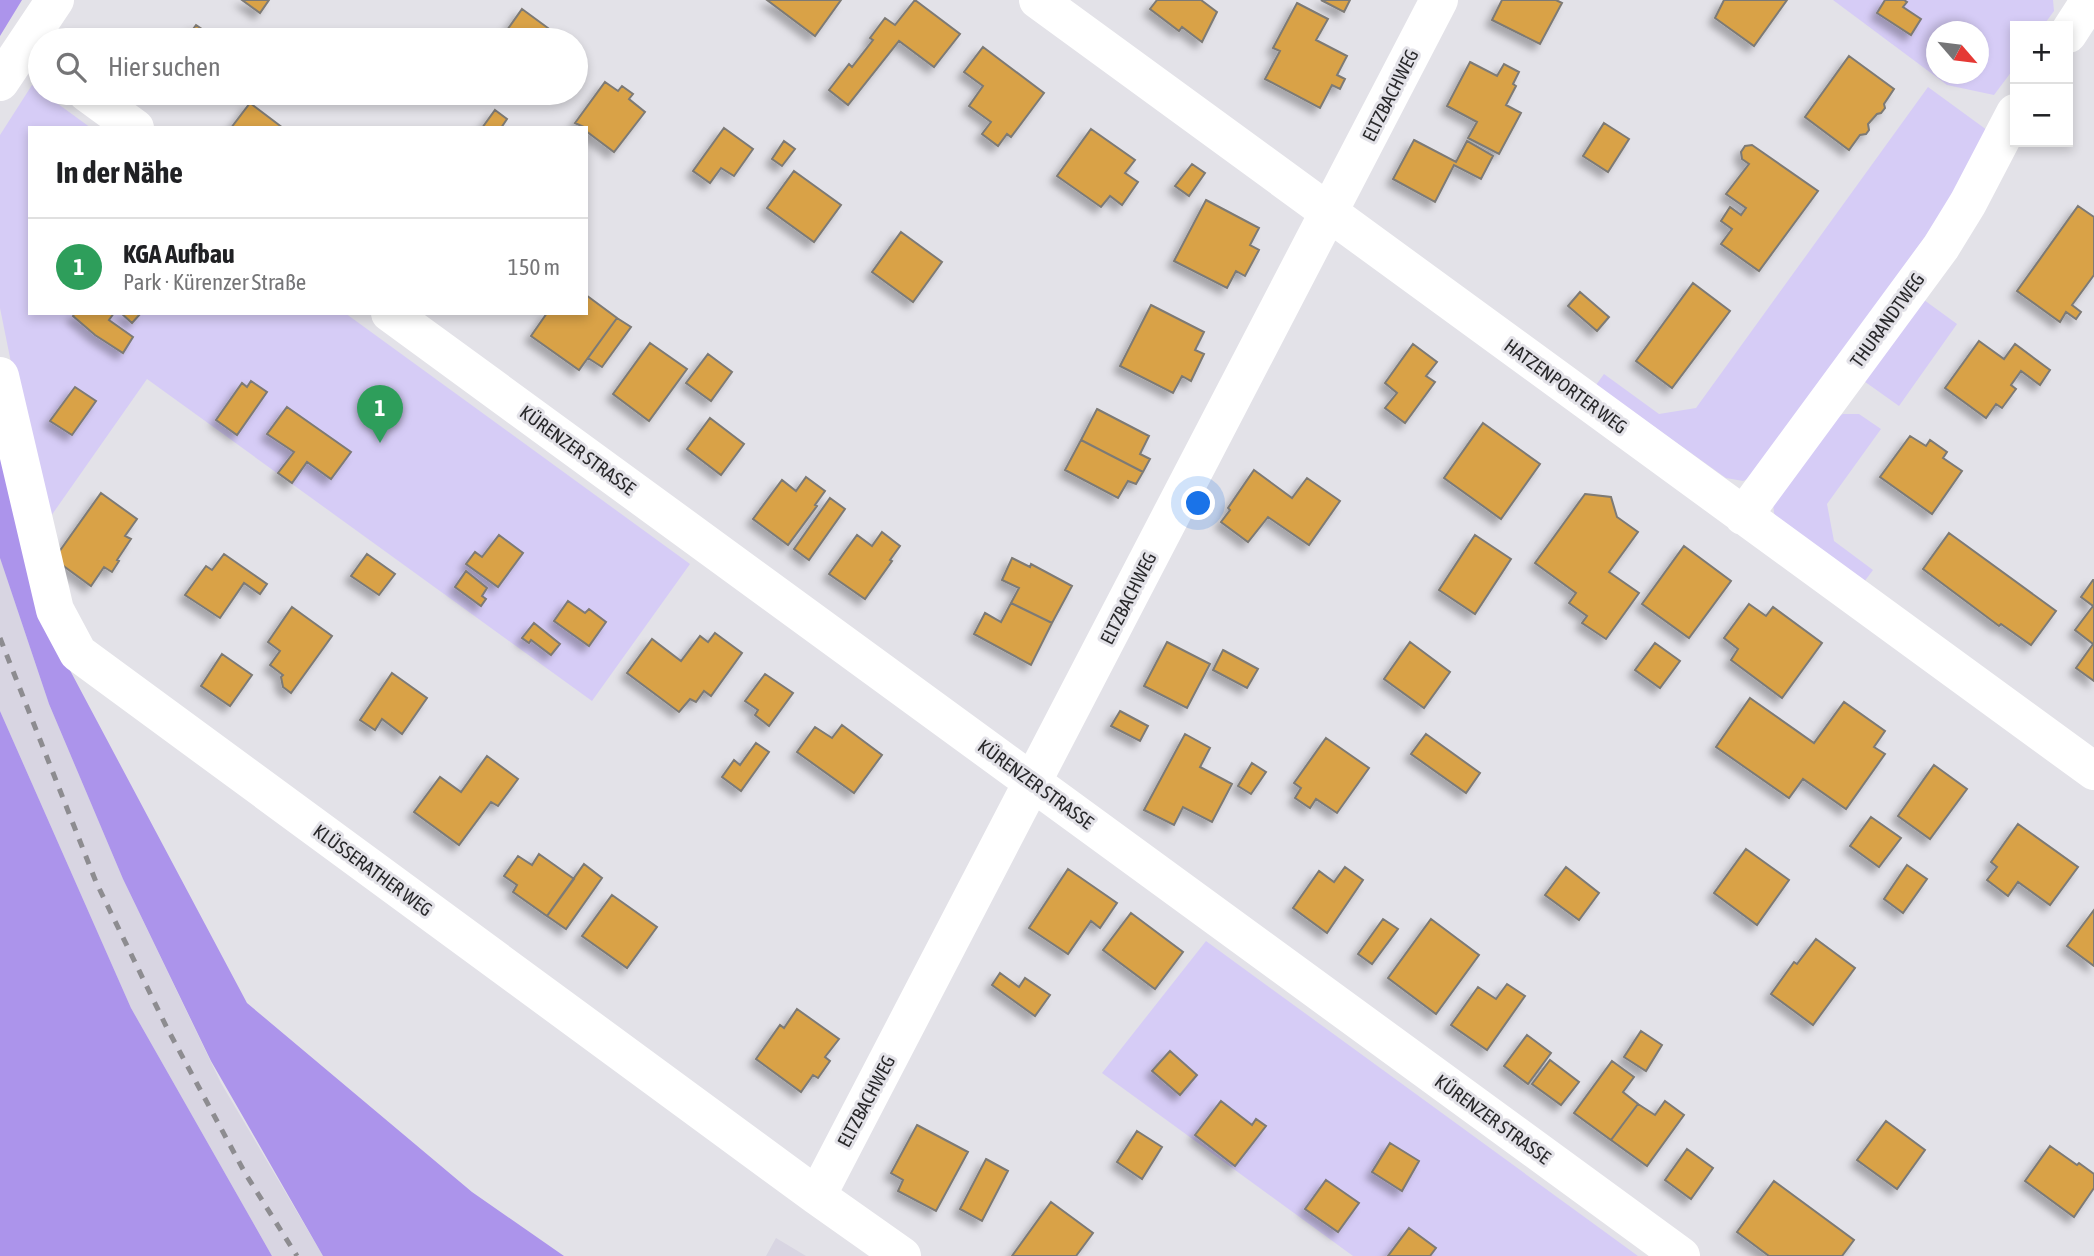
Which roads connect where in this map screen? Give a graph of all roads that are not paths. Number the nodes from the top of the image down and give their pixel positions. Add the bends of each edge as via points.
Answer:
1 (55, 0) edge
2 (1038, 0) edge
3 (1439, 0) edge
4 (2090, 0) edge
5 (2073, 26) edge
6 (43, 28) edge
7 (28, 57) edge
8 (0, 82) edge
9 (103, 105) edge
10 (2010, 123) edge
11 (132, 126) edge
12 (1330, 213) junction
13 (393, 315) edge
14 (0, 376) edge
15 (1743, 516) junction
16 (2094, 771) edge
17 (1033, 782) junction
18 (817, 1196) junction
19 (902, 1256) edge
20 (1681, 1256) edge

1 - 6 street
2 - 12 street, HATZENPORTER WEG
3 - 12 street, ELTZBACHWEG
4 - 5 street
7 - 8 street
9 - 11 street
10 - 15 street, THURANDTWEG via 1941,247
12 - 15 street, HATZENPORTER WEG
12 - 17 street, ELTZBACHWEG
13 - 17 street, KÜRENZER STRASSE
14 - 18 street, KLÜSSERATHER WEG via 55,610 78,653
15 - 16 street, HATZENPORTER WEG
17 - 18 street, ELTZBACHWEG
17 - 20 street, KÜRENZER STRASSE
18 - 19 street, KLÜSSERATHER WEG

